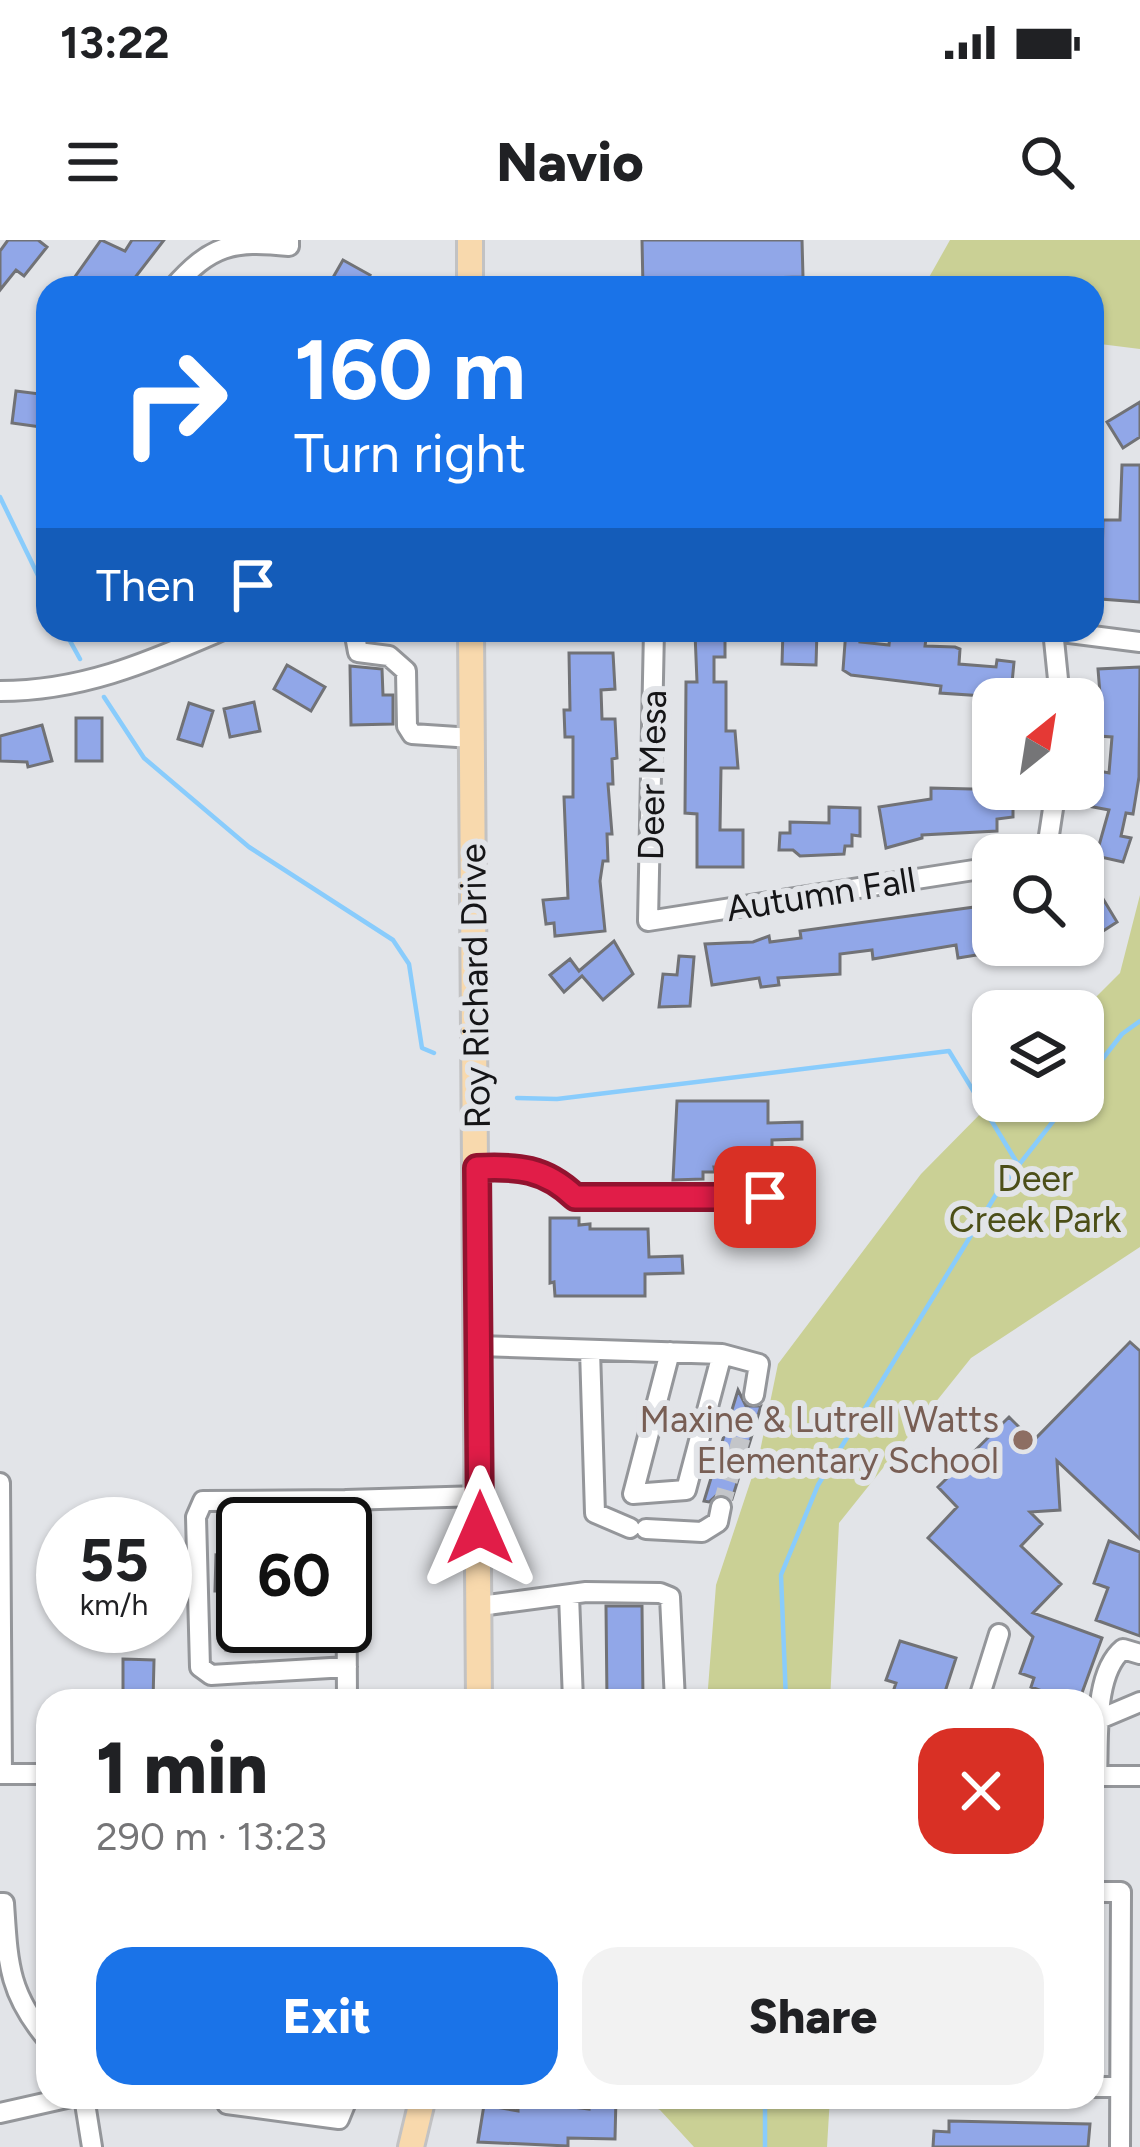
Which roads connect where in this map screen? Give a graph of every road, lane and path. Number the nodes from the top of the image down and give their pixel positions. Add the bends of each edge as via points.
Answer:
1 (289, 240) edge
2 (470, 240) edge
3 (186, 276) edge
4 (470, 276) edge
5 (1104, 638) edge
6 (181, 642) edge
7 (356, 642) edge
8 (471, 642) edge
9 (654, 642) edge
10 (1052, 642) edge
11 (1140, 642) edge
12 (1057, 678) edge
13 (0, 691) edge
14 (472, 738) junction
15 (972, 870) edge
16 (648, 921) joint
17 (477, 1168) junction
18 (765, 1197) dead end
19 (478, 1346) junction
20 (590, 1350) junction
21 (670, 1352) junction
22 (722, 1354) junction
23 (754, 1395) dead end
24 (0, 1483) edge
25 (479, 1496) junction
26 (372, 1500) edge
27 (216, 1501) edge
28 (722, 1507) dead end
29 (568, 1595) junction
30 (480, 1606) junction
31 (1, 1632) edge
32 (999, 1634) dead end
33 (347, 1653) edge
34 (1140, 1654) edge
35 (347, 1667) junction
36 (1, 1675) edge
37 (347, 1689) edge
38 (479, 1689) edge
39 (572, 1689) edge
40 (674, 1689) edge
41 (982, 1689) edge
42 (1104, 1690) edge
43 (1140, 1702) edge
44 (1104, 1718) edge
45 (1, 1726) edge
46 (1, 1774) edge
47 (36, 1774) edge
48 (1104, 1776) edge
49 (1140, 1776) edge
50 (1104, 1892) edge
51 (2, 1903) edge
52 (36, 2024) edge
53 (1104, 2087) edge
54 (1120, 2087) junction
55 (36, 2105) edge
56 (85, 2109) edge
57 (263, 2109) edge
58 (343, 2109) edge
59 (420, 2109) edge
60 (0, 2113) edge
61 (92, 2147) edge
62 (411, 2147) edge
63 (1120, 2147) edge

1 - 3 street via 231,243
2 - 4 main road
5 - 11 street
6 - 13 street via 142,666 77,686
7 - 14 street via 358,652 389,656 406,671 412,734
8 - 14 main road, Roy Richard Drive
9 - 16 street, Deer Mesa
10 - 12 street
14 - 17 main road, Roy Richard Drive
15 - 16 street, Autumn Fall
17 - 18 street via 524,1166 575,1197
17 - 19 main road, Roy Richard Drive
19 - 20 street
19 - 25 main road, Roy Richard Drive
20 - 21 street
20 - 28 street via 595,1513 638,1528 701,1532 718,1522
21 - 22 street
21 - 22 street via 633,1494 686,1490
22 - 23 street via 759,1364
24 - 31 street
25 - 26 street
25 - 30 main road, Roy Richard Drive
27 - 35 street via 203,1501 196,1516 200,1667 211,1675
29 - 30 street
29 - 39 street
29 - 40 street via 670,1597
30 - 38 main road, Roy Richard Drive
31 - 36 street
32 - 41 street
33 - 35 street
34 - 42 street via 1123,1649 1112,1660
35 - 37 street
36 - 45 street
43 - 44 street
45 - 46 street
46 - 47 street
48 - 49 street
50 - 54 street via 1121,1892
51 - 52 street via 16,1997
53 - 54 street
54 - 63 street
55 - 60 street
56 - 61 street
57 - 58 street via 338,2119
59 - 62 main road

